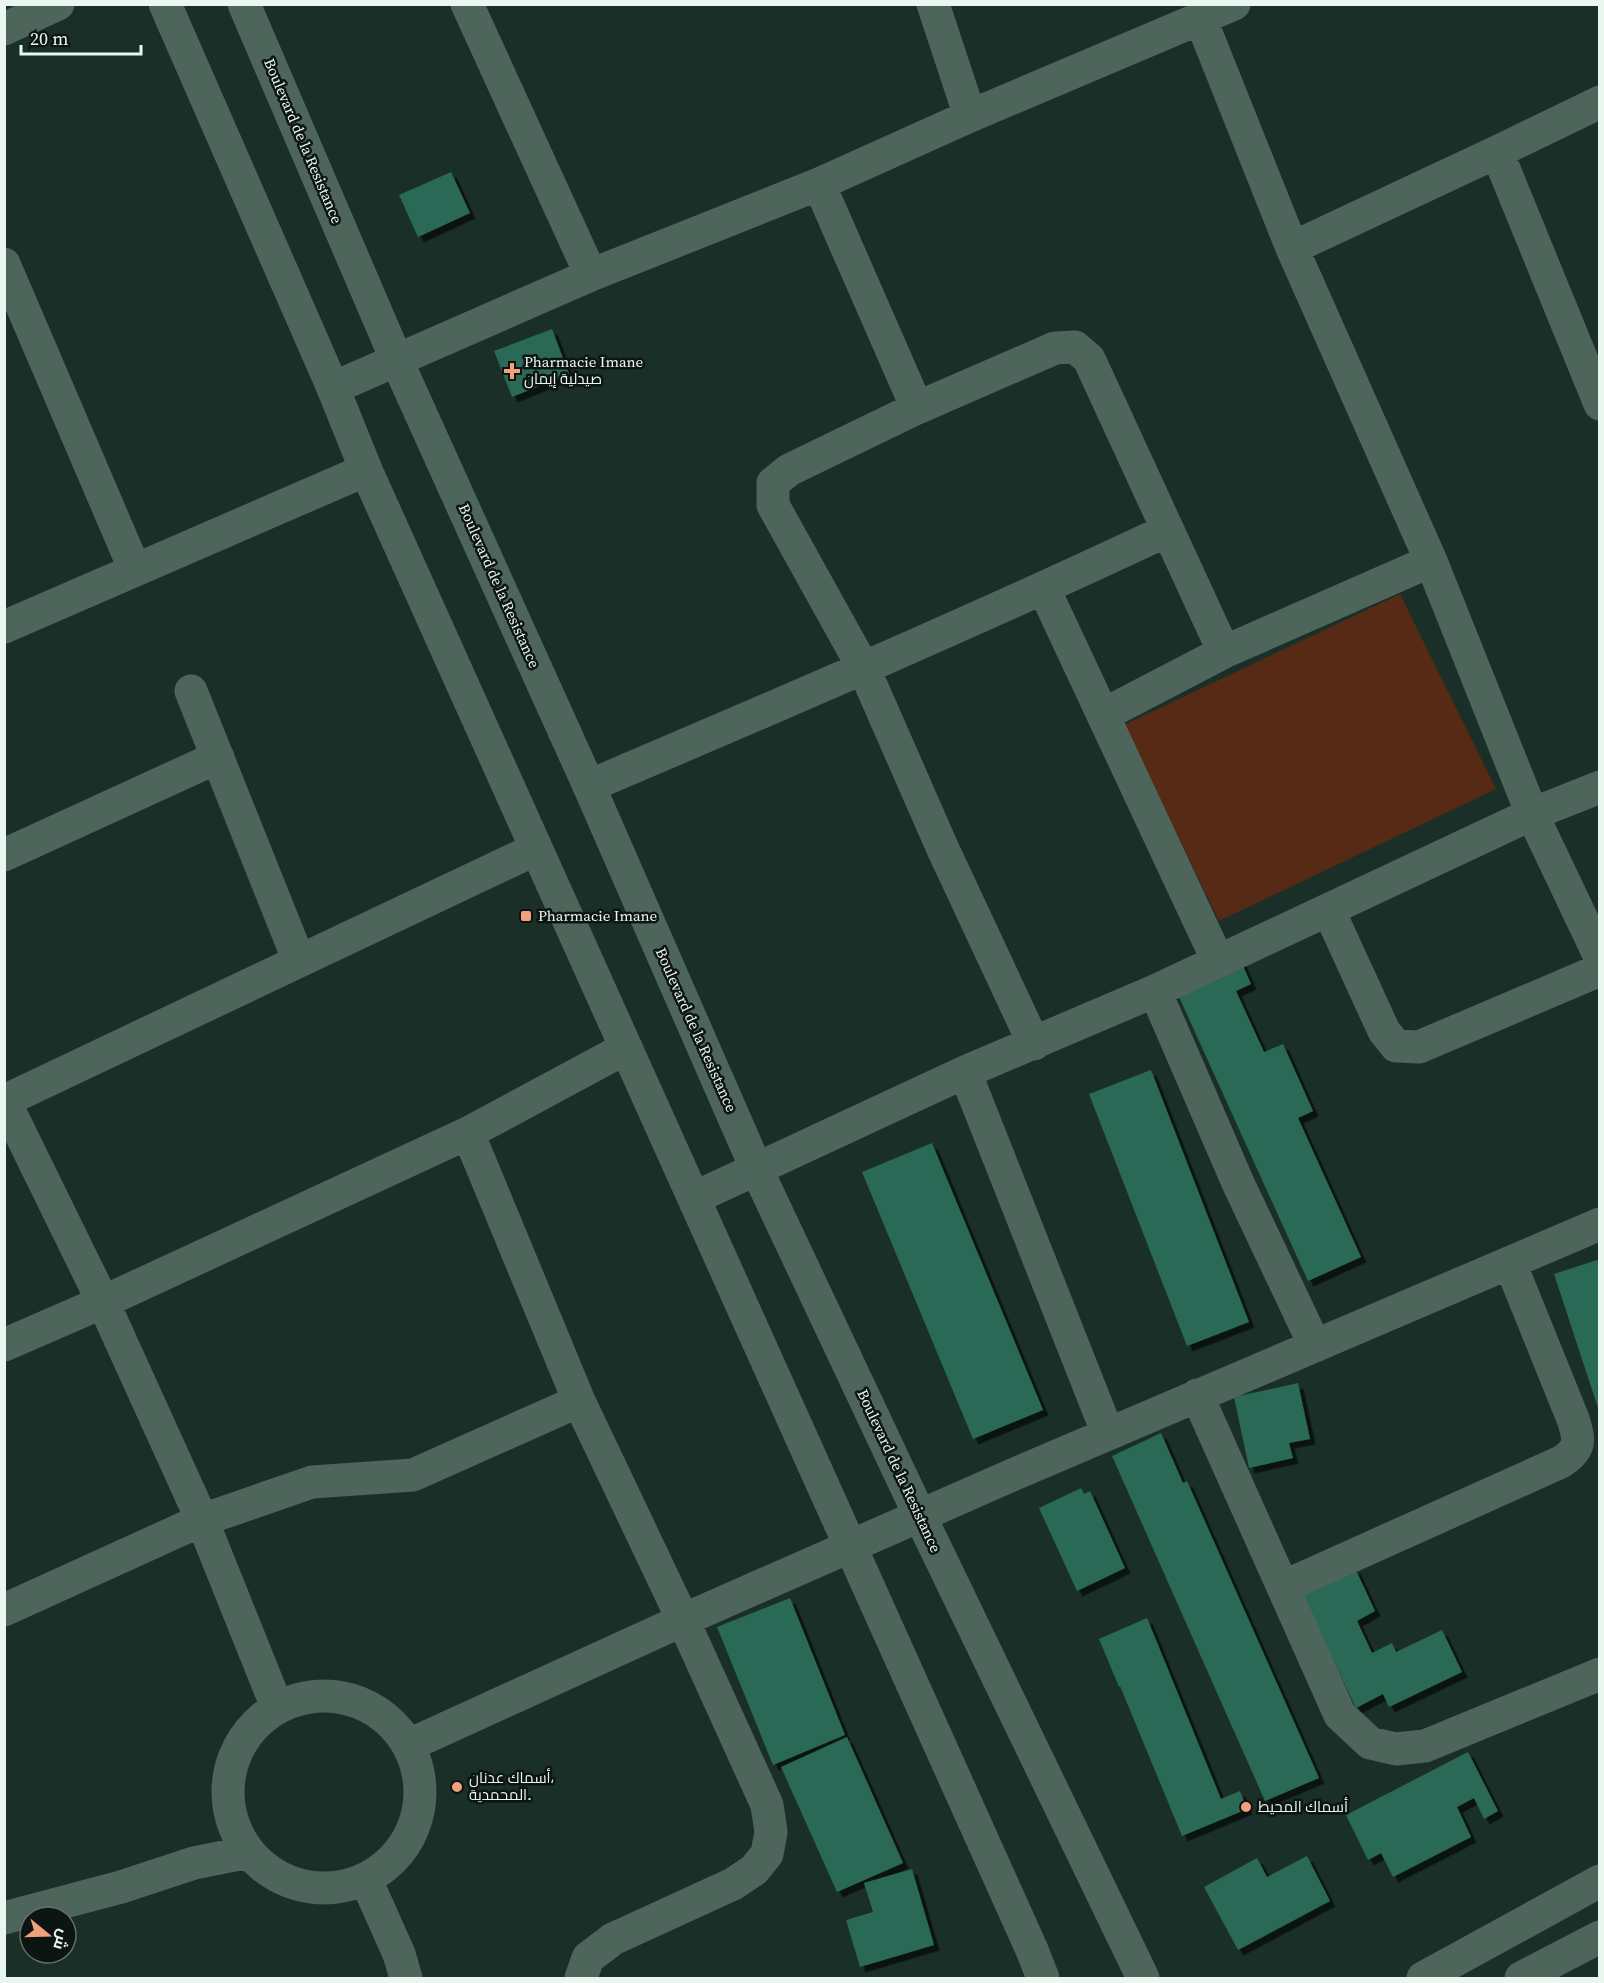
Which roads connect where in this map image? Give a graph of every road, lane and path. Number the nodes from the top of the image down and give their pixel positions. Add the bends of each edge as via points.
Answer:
1 (58, 4) edge
2 (165, 4) edge
3 (244, 4) edge
4 (467, 4) edge
5 (933, 4) edge
6 (1234, 4) edge
7 (1201, 20) junction
8 (4, 29) edge
9 (1599, 102) edge
10 (970, 116) junction
11 (1497, 152) junction
12 (819, 184) junction
13 (1292, 248) junction
14 (4, 264) edge
15 (591, 275) junction
16 (397, 361) junction
17 (333, 388) junction
18 (1599, 404) edge
19 (917, 408) junction
20 (366, 470) junction
21 (1168, 530) junction
22 (1431, 561) junction
23 (135, 570) junction
24 (1044, 589) junction
25 (4, 627) edge
26 (1224, 652) junction
27 (864, 669) junction
28 (191, 691) dead end
29 (1103, 715) junction
30 (218, 757) junction
31 (589, 786) junction
32 (1599, 787) edge
33 (1532, 814) junction
34 (537, 849) junction
35 (4, 855) edge
36 (1329, 911) junction
37 (1599, 957) edge
38 (299, 961) junction
39 (1218, 961) junction
40 (1599, 970) edge
41 (1155, 992) junction
42 (1034, 1044) junction
43 (626, 1048) junction
44 (965, 1072) junction
45 (5, 1101) edge
46 (468, 1132) junction
47 (756, 1168) junction
48 (694, 1198) junction
49 (1599, 1224) edge
50 (1510, 1263) junction
51 (103, 1302) junction
52 (4, 1345) edge
53 (1315, 1346) junction
54 (1197, 1395) junction
55 (579, 1401) junction
56 (1108, 1434) junction
57 (920, 1516) junction
58 (202, 1520) junction
59 (850, 1546) junction
60 (1283, 1587) junction
61 (4, 1610) edge
62 (683, 1620) junction
63 (1599, 1674) edge
64 (277, 1707) junction
65 (409, 1745) junction
66 (249, 1852) junction
67 (366, 1880) junction
68 (1599, 1881) edge
69 (4, 1918) edge
70 (1599, 1937) edge
71 (406, 1978) edge
72 (581, 1978) edge
73 (1043, 1978) edge
74 (1143, 1978) edge
75 (1423, 1978) edge
76 (1521, 1978) edge

1 - 8 street
2 - 17 street
3 - 16 street, Boulevard de la Resistance
4 - 15 street
5 - 10 street
6 - 7 street
7 - 10 street
7 - 13 street
9 - 11 street
10 - 12 street
11 - 13 street
11 - 18 street
12 - 15 street
12 - 19 street
13 - 22 street
14 - 23 street
15 - 16 street
16 - 17 street
16 - 31 street, Boulevard de la Resistance
17 - 20 street
19 - 21 street via 1055,348 1075,347 1089,359
19 - 27 street via 789,470 773,483 773,506
20 - 23 street
20 - 34 street
21 - 24 street
21 - 26 street
22 - 26 street
22 - 33 street
23 - 25 street
24 - 27 street
24 - 29 street
26 - 29 street
27 - 31 street
27 - 42 street
28 - 30 street
29 - 39 street
30 - 35 street
30 - 38 street
31 - 47 street, Boulevard de la Resistance
32 - 33 street
33 - 36 street
33 - 37 street
34 - 38 street
34 - 43 street
36 - 39 street
36 - 40 street via 1384,1031 1396,1046 1419,1047
38 - 45 street
39 - 41 street
41 - 42 street
41 - 53 street via 1238,1183
42 - 44 street
43 - 46 street
43 - 48 street
44 - 47 street
44 - 56 street
45 - 51 street
46 - 51 street
46 - 55 street
47 - 48 street
47 - 57 street, Boulevard de la Resistance
48 - 59 street
49 - 50 street
50 - 53 street
50 - 60 street via 1578,1435 1571,1455
51 - 52 street
51 - 58 street
53 - 54 street
54 - 56 street
54 - 60 street
55 - 58 street via 413,1475 312,1482
55 - 62 street
56 - 57 street
57 - 59 street
57 - 74 street, Boulevard de la Resistance
58 - 61 street
58 - 64 street
59 - 62 street
59 - 73 street
60 - 63 street via 1340,1715 1370,1743 1396,1749 1425,1746
62 - 65 street
62 - 72 street via 767,1805 771,1832 767,1854 754,1870 733,1884 614,1939 588,1959
64 - 65 street via 309,1696 343,1696 388,1719
64 - 66 street via 254,1726 236,1754 228,1787 233,1823
65 - 67 street via 421,1791 416,1824 393,1860
66 - 67 street via 274,1875 291,1883 324,1889
66 - 69 street via 194,1863
67 - 71 street
68 - 75 street
70 - 76 street

